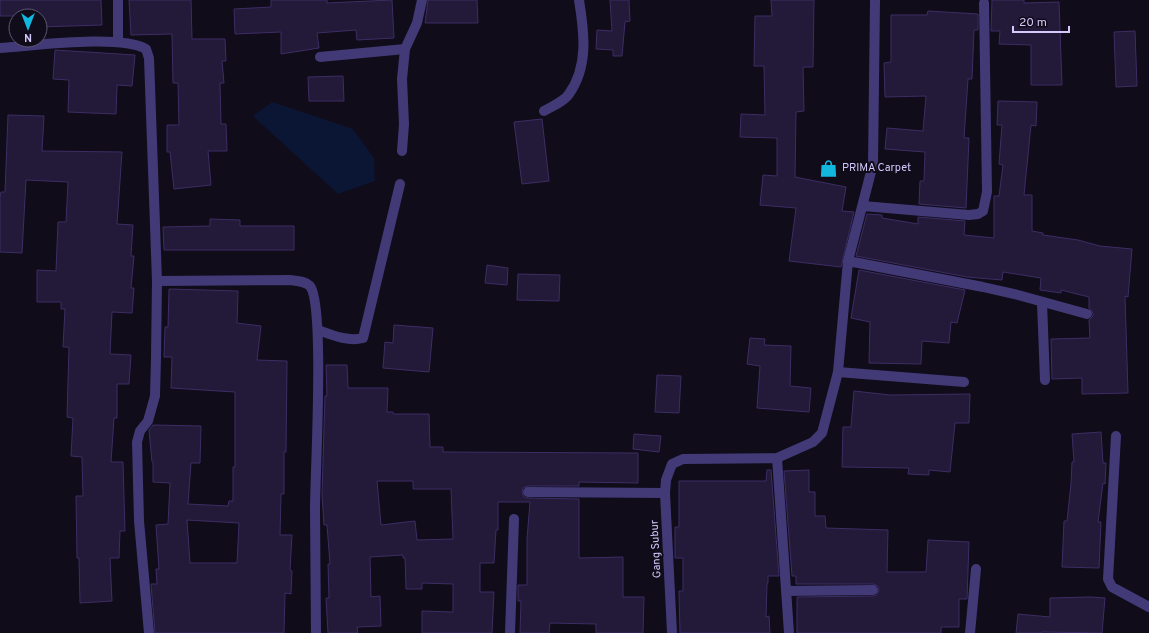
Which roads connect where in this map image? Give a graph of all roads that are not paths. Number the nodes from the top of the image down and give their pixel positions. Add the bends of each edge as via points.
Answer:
1 (118, 0) edge
2 (422, 0) edge
3 (579, 0) edge
4 (875, 0) edge
5 (984, 3) dead end
6 (118, 42) junction
7 (0, 48) edge
8 (405, 49) junction
9 (320, 57) dead end
10 (544, 111) dead end
11 (402, 151) dead end
12 (400, 184) dead end
13 (863, 206) junction
14 (848, 261) junction
15 (157, 281) junction
16 (1042, 303) junction
17 (1087, 314) dead end
18 (318, 330) junction
19 (838, 372) junction
20 (1045, 380) dead end
21 (964, 382) dead end
22 (1116, 436) dead end
23 (777, 458) junction
24 (528, 492) dead end
25 (665, 493) junction
26 (514, 519) dead end
27 (976, 569) dead end
28 (873, 590) dead end
29 (786, 591) junction
30 (1149, 607) edge
31 (150, 633) edge
32 (316, 633) edge
33 (510, 633) edge
34 (672, 633) edge
35 (789, 633) edge
36 (970, 633) edge

1 - 6 street
2 - 8 street via 417,24
3 - 10 street via 584,52 581,69 569,94
4 - 13 street via 873,164
5 - 13 street via 986,206 978,214 970,215
6 - 7 street
6 - 15 street via 139,45 146,49 149,58
8 - 9 street
8 - 11 street via 402,79
12 - 18 street via 363,338 339,338
13 - 14 street
14 - 16 street via 983,287
14 - 19 street
15 - 18 street via 304,282 310,286 314,294
15 - 31 street via 155,396 148,421 140,431 137,442 139,520
16 - 17 street
16 - 20 street
18 - 32 street
19 - 21 street
19 - 23 street via 822,433 813,442
22 - 30 street via 1108,578 1112,587
23 - 25 street, Gang Subur via 683,459 672,464 666,480
23 - 29 street
24 - 25 street
25 - 34 street, Gang Subur
26 - 33 street
27 - 36 street
28 - 29 street
29 - 35 street

